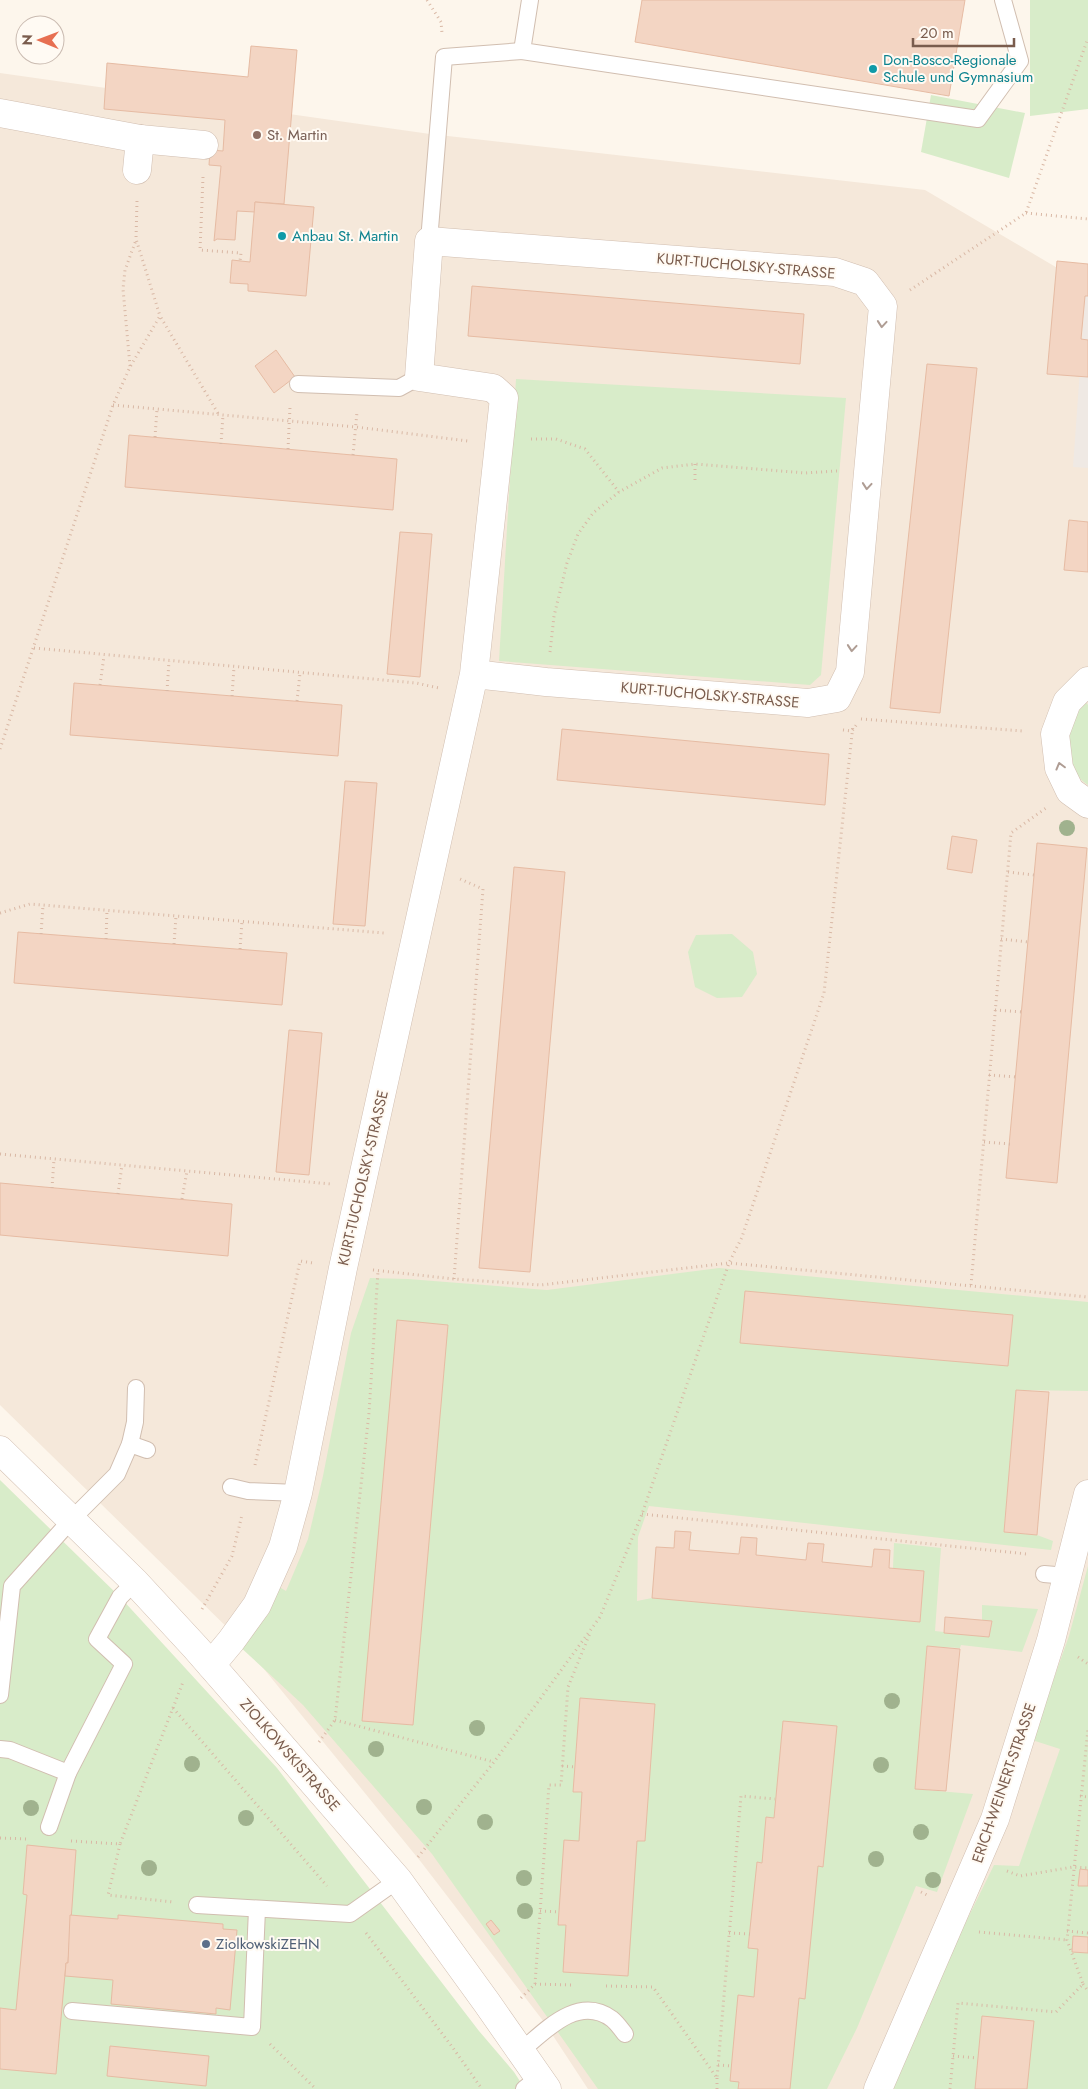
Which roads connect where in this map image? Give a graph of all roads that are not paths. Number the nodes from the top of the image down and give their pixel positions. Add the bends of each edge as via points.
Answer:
1 (530, 0) edge
2 (1003, 0) edge
3 (522, 51) junction
4 (0, 113) edge
5 (140, 139) junction
6 (204, 145) dead end
7 (137, 170) road end
8 (429, 241) junction
9 (419, 377) junction
10 (298, 384) dead end
11 (1088, 681) edge
12 (472, 684) junction
13 (1079, 798) edge
14 (136, 1388) dead end
15 (130, 1444) junction
16 (0, 1450) edge
17 (147, 1450) dead end
18 (231, 1487) dead end
19 (298, 1493) junction
20 (1088, 1494) edge
21 (72, 1519) junction
22 (135, 1582) junction
23 (204, 1656) junction
24 (0, 1695) edge
25 (0, 1749) edge
26 (68, 1773) junction
27 (50, 1827) dead end
28 (398, 1880) junction
29 (196, 1905) road end
30 (257, 1909) junction
31 (72, 2011) dead end
32 (625, 2034) dead end
33 (520, 2051) junction
34 (537, 2085) edge
35 (878, 2089) edge

1 - 3 lane
2 - 3 lane via 1020,61 978,119
3 - 8 lane via 444,57
4 - 5 street
5 - 6 street
5 - 7 street
8 - 9 street
8 -> 12 street, KURT-TUCHOLSKY-STRASSE via 835,272 864,282 883,306 850,672 837,698 808,703 546,682
9 - 10 lane via 400,388
9 - 12 street, KURT-TUCHOLSKY-STRASSE via 493,388 504,398
13 -> 11 street via 1060,768 1055,734 1067,702
12 - 19 street, KURT-TUCHOLSKY-STRASSE via 342,1268
14 - 15 lane via 135,1422
15 - 17 lane
15 - 21 lane via 117,1474
16 - 21 street, ZIOLKOWSKISTRASSE
18 - 19 lane
19 - 23 street, KURT-TUCHOLSKY-STRASSE via 283,1547 257,1604 232,1642
20 - 35 street, ERICH-WEINERT-STRASSE via 1061,1569 1051,1640 995,1819
21 - 22 street, ZIOLKOWSKISTRASSE
21 - 24 lane via 12,1586
22 - 23 street, ZIOLKOWSKISTRASSE
22 - 26 lane via 120,1597 97,1639 124,1664
23 - 28 street, ZIOLKOWSKISTRASSE
25 - 26 lane
26 - 27 lane
28 - 30 lane via 350,1914
28 - 33 street, ZIOLKOWSKISTRASSE
29 - 30 lane
30 - 31 lane via 252,2027
32 - 33 lane via 612,2019 593,2011 575,2012 560,2019
33 - 34 street, ZIOLKOWSKISTRASSE

